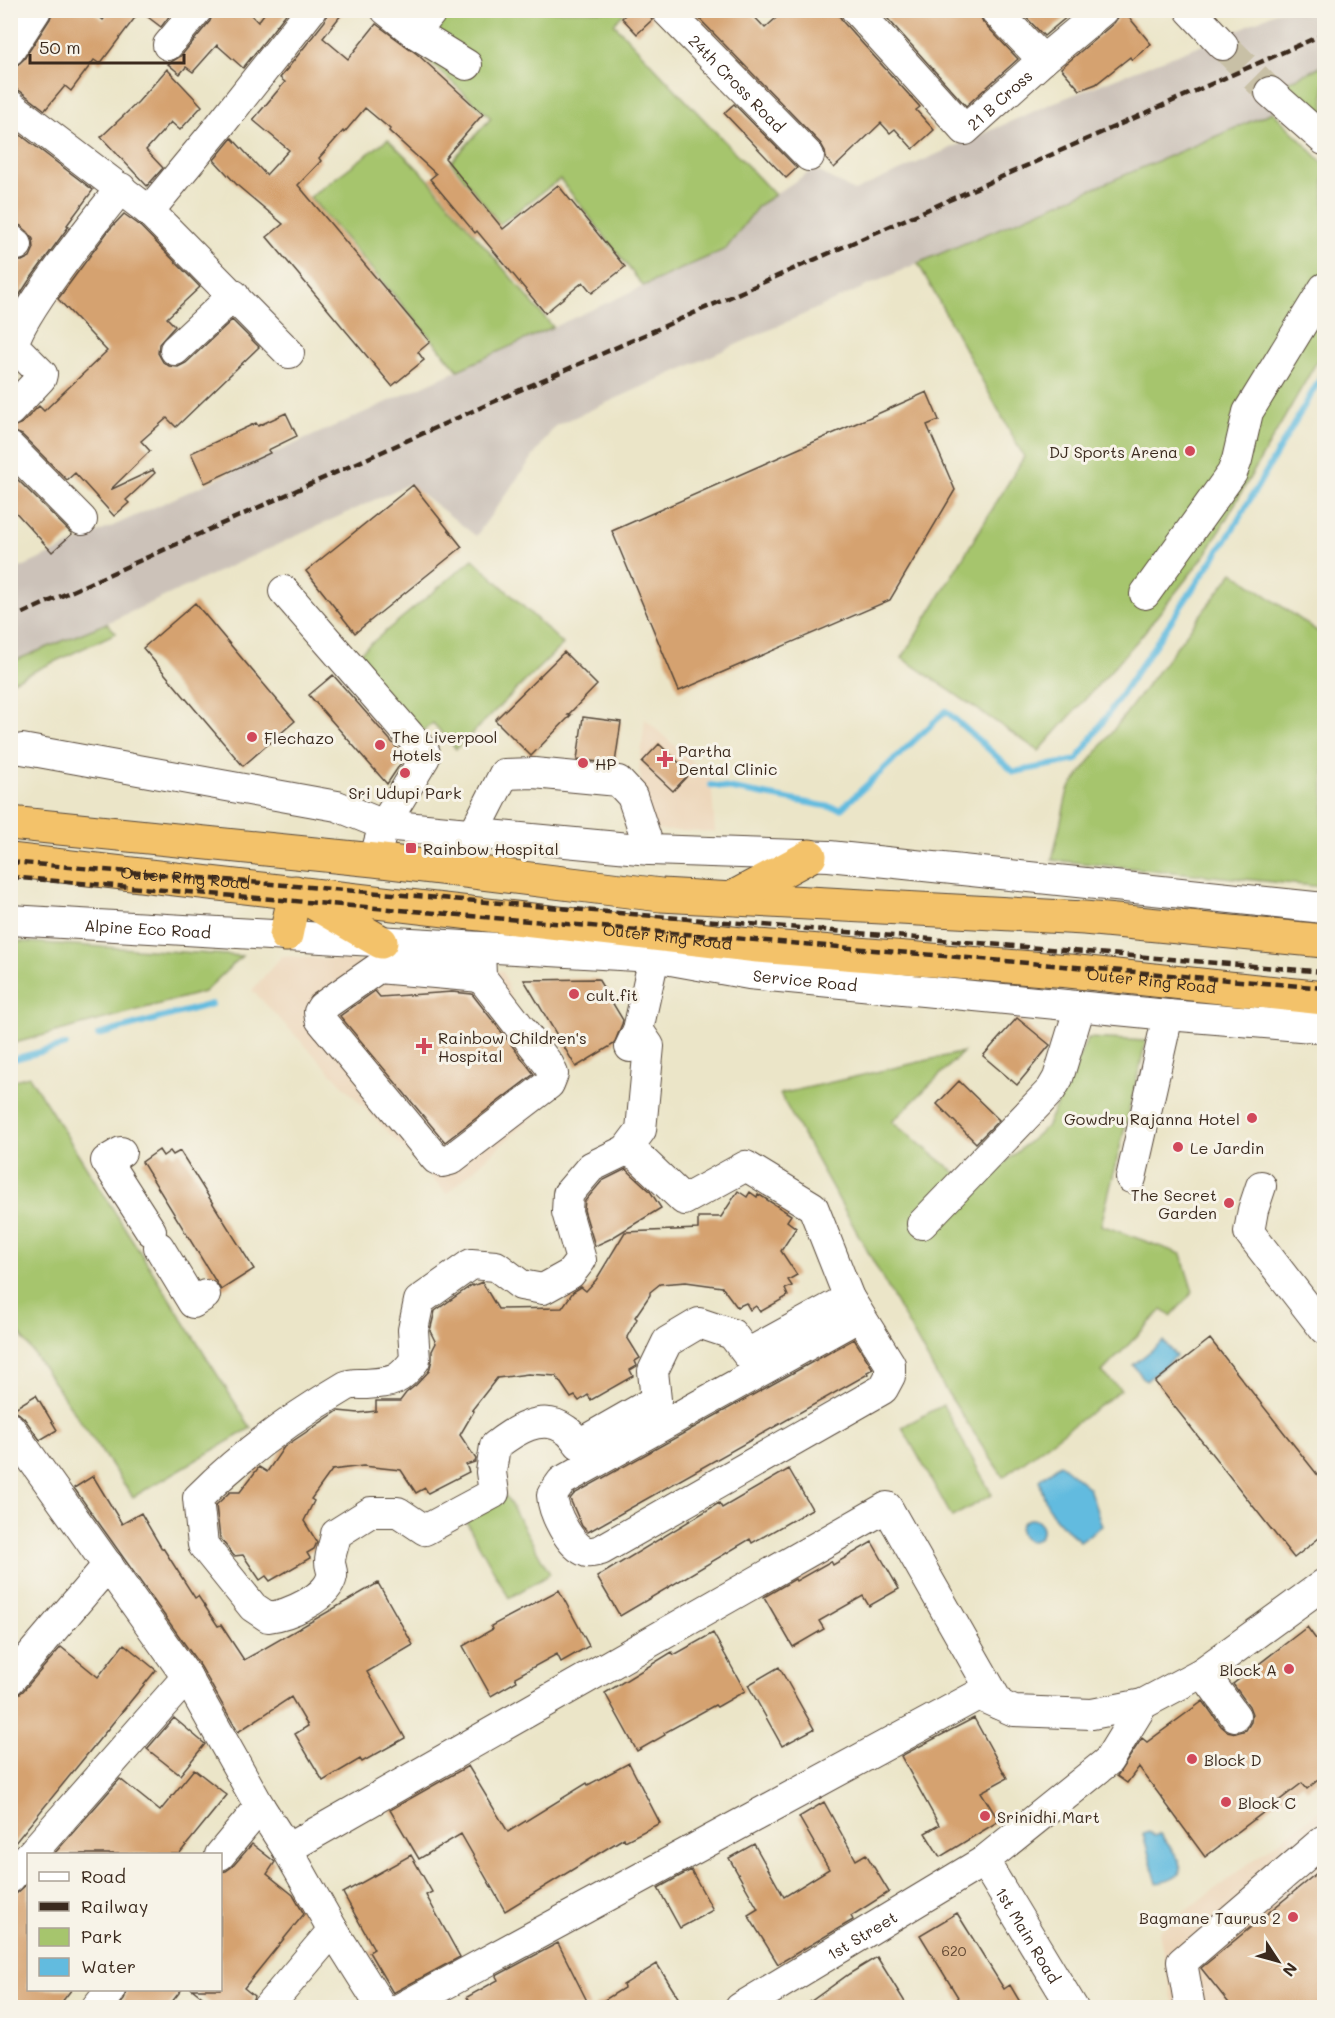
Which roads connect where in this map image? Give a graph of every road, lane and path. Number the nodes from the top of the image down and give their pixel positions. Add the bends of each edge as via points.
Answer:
1 (36, 10) edge
2 (197, 10) edge
3 (311, 10) edge
4 (386, 10) edge
5 (666, 10) edge
6 (856, 10) edge
7 (995, 10) edge
8 (1103, 10) edge
9 (1190, 10) edge
10 (424, 22) edge
11 (168, 45) dead end
12 (1223, 45) tunnel mouth
13 (10, 50) edge
14 (1043, 60) junction
15 (467, 65) dead end
16 (1270, 92) tunnel mouth
17 (10, 105) edge
18 (1324, 140) edge
19 (809, 156) dead end
20 (121, 188) junction
21 (149, 211) junction
22 (1324, 288) edge
23 (234, 295) junction
24 (175, 350) dead end
25 (289, 353) dead end
26 (10, 411) edge
27 (10, 447) edge
28 (82, 520) dead end
29 (284, 591) dead end
30 (1145, 594) dead end
31 (22, 749) dead end
32 (10, 823) edge
33 (384, 825) junction
34 (474, 833) junction
35 (650, 850) junction
36 (810, 856) junction
37 (10, 860) edge
38 (374, 860) junction
39 (295, 892) junction
40 (734, 897) junction
41 (1324, 908) edge
42 (10, 920) edge
43 (286, 935) junction
44 (1324, 941) edge
45 (379, 955) junction
46 (654, 957) junction
47 (480, 962) junction
48 (1324, 998) edge
49 (1080, 1006) junction
50 (1168, 1015) junction
51 (1324, 1028) edge
52 (629, 1146) junction
53 (121, 1152) dead end
54 (1131, 1178) dead end
55 (1261, 1186) dead end
56 (922, 1224) dead end
57 (206, 1294) dead end
58 (855, 1307) junction
59 (1324, 1329) edge
60 (624, 1433) junction
61 (12, 1434) edge
62 (108, 1565) junction
63 (1321, 1594) edge
64 (1203, 1672) junction
65 (187, 1677) junction
66 (10, 1680) edge
67 (999, 1704) junction
68 (1143, 1704) junction
69 (1235, 1716) dead end
70 (260, 1807) junction
71 (1324, 1840) edge
72 (287, 1849) junction
73 (33, 1853) edge
74 (221, 1853) edge
75 (27, 1859) edge
76 (984, 1861) junction
77 (10, 1878) edge
78 (333, 1930) junction
79 (108, 1991) edge
80 (96, 2007) edge
81 (267, 2007) edge
82 (382, 2007) edge
83 (401, 2007) edge
84 (740, 2007) edge
85 (1073, 2007) edge
86 (1190, 2007) edge

1 - 13 street
2 - 11 street
3 - 21 street
4 - 10 street
5 - 19 street, 24th Cross Road
6 - 14 street, 21 B Cross via 965,130
7 - 14 street
8 - 14 street, 21 B Cross
9 - 12 street
10 - 15 street
16 - 18 street
17 - 20 street
20 - 21 street
20 - 26 street via 41,293 16,335 14,346 42,374
21 - 23 street
22 - 30 street via 1248,412 1232,473
23 - 24 street
23 - 25 street
27 - 28 street
29 - 33 street via 425,753
31 - 33 street via 337,806
32 - 38 highway
33 - 34 street
33 - 38 street
34 - 35 street
34 - 35 street via 504,774 618,781 632,796
35 - 36 street
36 - 40 highway
36 - 41 street
37 - 39 highway, Outer Ring Road
38 - 40 highway via 661,895
39 - 43 highway
39 - 45 highway
39 - 48 highway, Outer Ring Road via 758,946 1069,971
40 - 44 highway via 1084,918
42 - 43 street, Alpine Eco Road
43 - 45 street, Service Road
45 - 47 street, Service Road
45 - 47 street via 322,1007 318,1012 320,1019 442,1162 450,1160 549,1084 553,1074
46 - 47 street, Service Road
46 - 49 street, Service Road via 749,974
46 - 52 street via 638,1030 649,1047 641,1130
49 - 50 street, Service Road
49 - 56 street via 1051,1090
50 - 51 street, Service Road
50 - 54 street
52 - 58 street via 684,1200 746,1166 813,1207
52 - 60 street via 591,1167 568,1194 567,1212 581,1260 570,1274 543,1289 521,1285 496,1266 471,1264 419,1301 412,1330 415,1360 405,1374 391,1382 349,1384 287,1424 227,1470 198,1498 203,1545 252,1607 268,1617 283,1615 323,1593 333,1574 330,1562 336,1534 371,1512 398,1512 425,1530 494,1493 490,1472 495,1446 516,1430 544,1422 565,1429 579,1443
53 - 57 street via 106,1161 193,1303
55 - 59 street via 1249,1232
58 - 60 street
58 - 60 street via 747,1354 732,1334 699,1323 667,1342 653,1371 657,1400
58 - 60 street via 890,1364 890,1376 883,1389 601,1550 589,1553 574,1546 553,1507 552,1495 562,1481
61 - 62 street
62 - 65 street
62 - 66 street
63 - 64 street
64 - 68 street
64 - 69 street
65 - 70 street
65 - 73 street
67 - 68 street via 1014,1711 1092,1714
67 - 72 street via 887,1507
67 - 83 street via 978,1695
68 - 76 street, 1st Street via 1108,1761
70 - 72 street
70 - 74 street
71 - 86 street via 1182,1962
72 - 78 street
75 - 77 street
76 - 84 street, 1st Street
76 - 85 street, 1st Main Road
78 - 81 street
78 - 82 street
79 - 80 street

